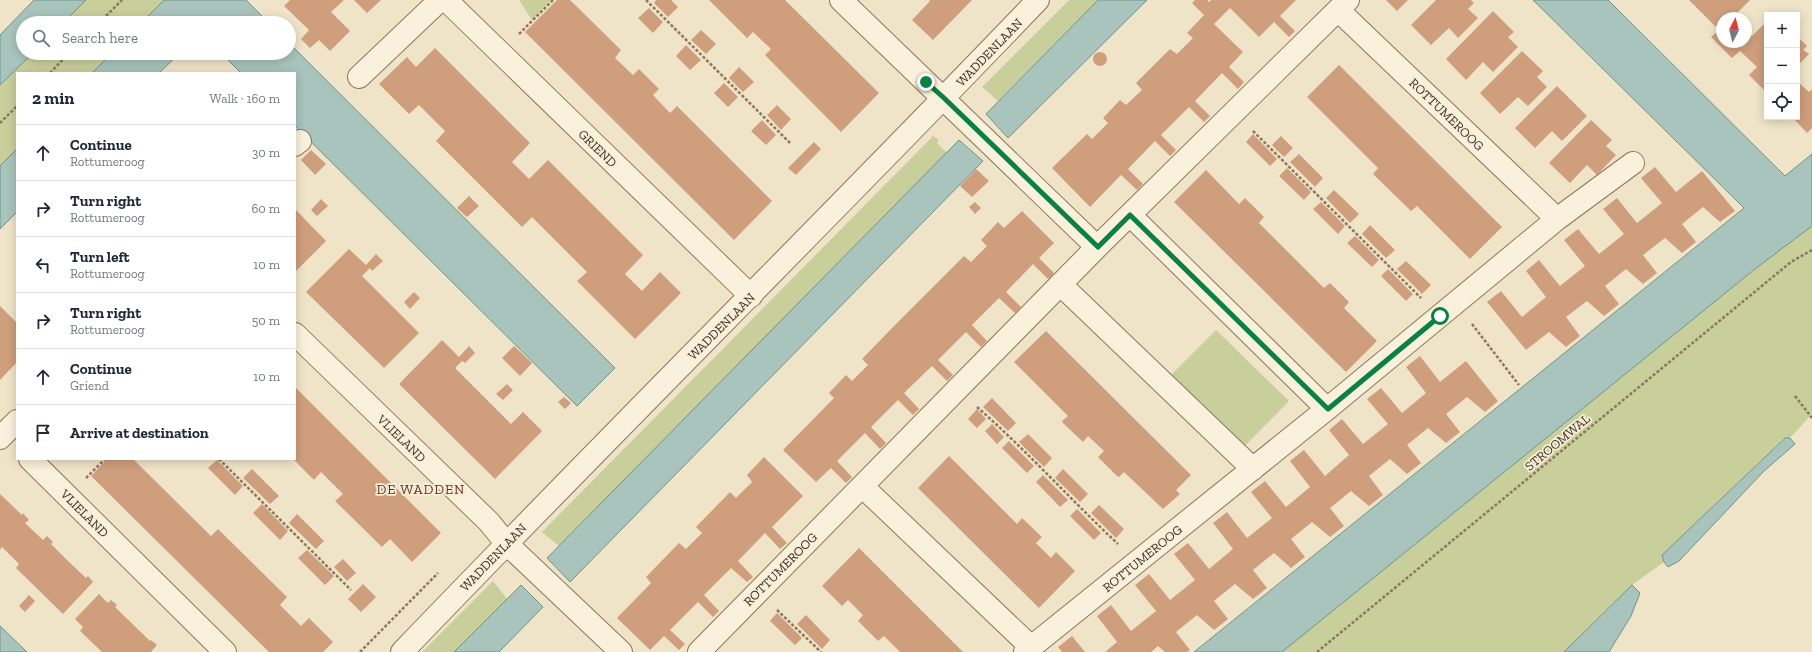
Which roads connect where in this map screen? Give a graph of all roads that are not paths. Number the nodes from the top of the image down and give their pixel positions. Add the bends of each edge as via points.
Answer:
1 (440, 0) edge
2 (446, 0) edge
3 (841, 0) edge
4 (1038, 0) edge
5 (1343, 5) edge
6 (359, 77) dead end
7 (944, 98) junction
8 (1633, 163) dead end
9 (1130, 215) junction
10 (1557, 219) junction
11 (1098, 247) junction
12 (1060, 284) junction
13 (750, 296) junction
14 (296, 335) edge
15 (1328, 409) junction
16 (31, 460) edge
17 (1253, 469) junction
18 (862, 486) junction
19 (506, 543) junction
20 (1028, 650) edge
21 (225, 652) edge
22 (402, 652) edge
23 (621, 652) edge
24 (699, 652) edge

1 - 6 street
2 - 13 street, GRIEND
3 - 7 street
4 - 7 street, WADDENLAAN
5 - 9 street, ROTTUMEROOG
5 - 10 street, ROTTUMEROOG
7 - 11 street
7 - 13 street, WADDENLAAN
8 - 10 street, ROTTUMEROOG
9 - 11 street, ROTTUMEROOG
9 - 15 street
10 - 15 street, ROTTUMEROOG
11 - 12 street, ROTTUMEROOG
12 - 17 street
12 - 18 street, ROTTUMEROOG
13 - 19 street, WADDENLAAN
14 - 19 street, VLIELAND via 488,522
15 - 17 street, ROTTUMEROOG
16 - 21 street, VLIELAND
17 - 20 street, ROTTUMEROOG
18 - 20 street, ROTTUMEROOG
18 - 24 street, ROTTUMEROOG
19 - 22 street, WADDENLAAN
19 - 23 street

